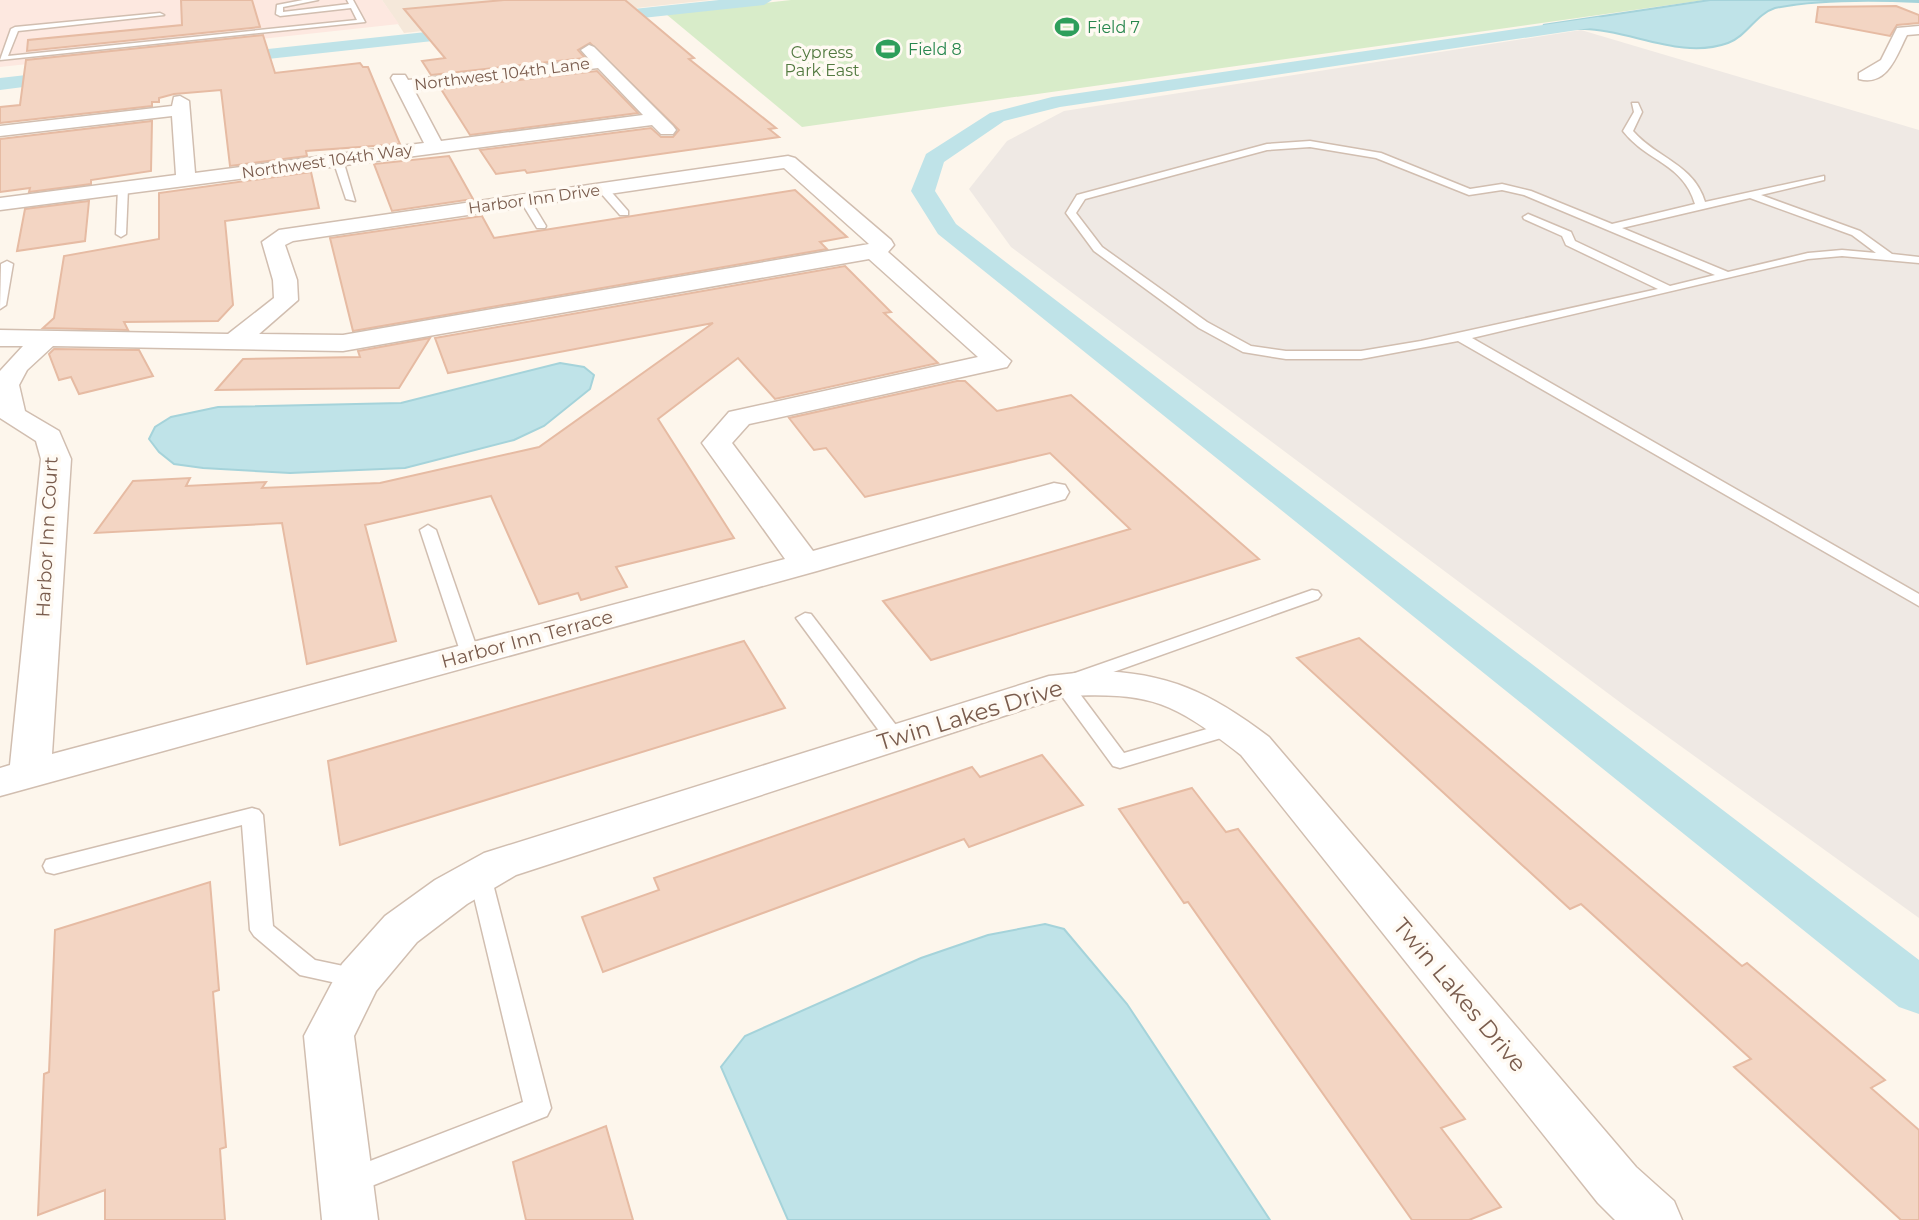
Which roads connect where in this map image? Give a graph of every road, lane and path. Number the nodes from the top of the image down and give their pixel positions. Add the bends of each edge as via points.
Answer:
1 (315, 0) edge
2 (351, 3) edge
3 (280, 13) junction
4 (160, 15) dead end
5 (286, 30) junction
6 (1917, 30) edge
7 (4, 47) edge
8 (2, 61) edge
9 (1865, 76) dead end
10 (1635, 105) dead end
11 (662, 125) joint
12 (0, 131) edge
13 (435, 147) junction
14 (338, 160) junction
15 (1820, 178) dead end
16 (186, 180) junction
17 (123, 188) junction
18 (603, 189) junction
19 (1749, 194) junction
20 (351, 199) dead end
21 (525, 200) junction
22 (0, 204) edge
23 (1700, 204) junction
24 (624, 213) dead end
25 (1528, 217) dead end
26 (541, 226) dead end
27 (1613, 227) junction
28 (121, 234) dead end
29 (874, 251) junction
30 (1887, 255) junction
31 (1919, 260) edge
32 (7, 264) dead end
33 (1726, 275) junction
34 (1668, 289) junction
35 (0, 305) edge
36 (1460, 337) junction
37 (0, 338) edge
38 (46, 339) junction
39 (233, 342) junction
40 (5, 410) edge
41 (1054, 492) dead end
42 (428, 530) dead end
43 (805, 564) junction
44 (1312, 595) dead end
45 (1919, 601) edge
46 (804, 618) dead end
47 (470, 654) junction
48 (1062, 684) junction
49 (1231, 728) junction
50 (895, 738) junction
51 (15, 778) edge
52 (54, 866) dead end
53 (480, 876) junction
54 (359, 978) junction
55 (348, 1202) edge
56 (1654, 1220) edge

1 - 3 lane via 279,6
2 - 3 lane
2 - 5 lane via 361,22
3 - 5 lane
4 - 7 lane via 11,29
5 - 8 lane
6 - 9 street via 1902,31 1885,69
7 - 8 lane
10 - 23 lane via 1638,112 1628,131 1634,140 1686,172 1698,190
11 - 13 street, Northwest 104th Way
11 - 13 street, Northwest 104th Lane via 595,57 401,82
12 - 16 street via 180,105
13 - 14 street, Northwest 104th Way
14 - 16 street, Northwest 104th Way
14 - 20 lane
15 - 19 lane
16 - 17 street, Northwest 104th Way
17 - 22 street, Northwest 104th Way
17 - 28 lane
18 - 21 street, Harbor Inn Drive
18 - 24 lane
18 - 29 street, Harbor Inn Drive via 788,162 883,245
19 - 23 lane
19 - 30 lane via 1856,233
21 - 26 lane
21 - 39 street, Harbor Inn Drive via 287,235 273,242 286,300
23 - 27 lane
25 - 34 lane via 1567,234 1570,243
27 - 33 lane
27 - 36 lane via 1515,189 1469,192 1378,155 1310,144 1267,147 1113,186 1081,197 1071,212 1098,249 1203,325 1248,349 1286,355 1361,355
29 - 39 street via 343,343
29 - 43 street, Harbor Inn Drive via 998,361 739,418 717,443
30 - 31 lane
30 - 33 lane via 1808,256
32 - 35 lane
33 - 34 lane
34 - 36 lane
36 - 45 lane
37 - 38 street
38 - 39 street
38 - 40 street, Harbor Inn Court via 16,366 5,385
40 - 51 street, Harbor Inn Court via 49,437 56,459
41 - 43 street, Harbor Inn Terrace
42 - 47 lane
43 - 47 street, Harbor Inn Terrace
44 - 48 lane
46 - 50 lane
47 - 51 street, Harbor Inn Terrace
48 - 49 street, Twin Lakes Drive via 1118,680 1168,689
48 - 49 lane via 1120,761
48 - 50 street, Twin Lakes Drive
49 - 56 street, Twin Lakes Drive via 1255,746 1618,1185
50 - 53 street, Twin Lakes Drive via 500,864
52 - 54 lane via 252,815 262,930 308,968
53 - 54 street, Twin Lakes Drive via 401,929
53 - 55 lane via 538,1108
54 - 55 street, Twin Lakes Drive via 329,1036

